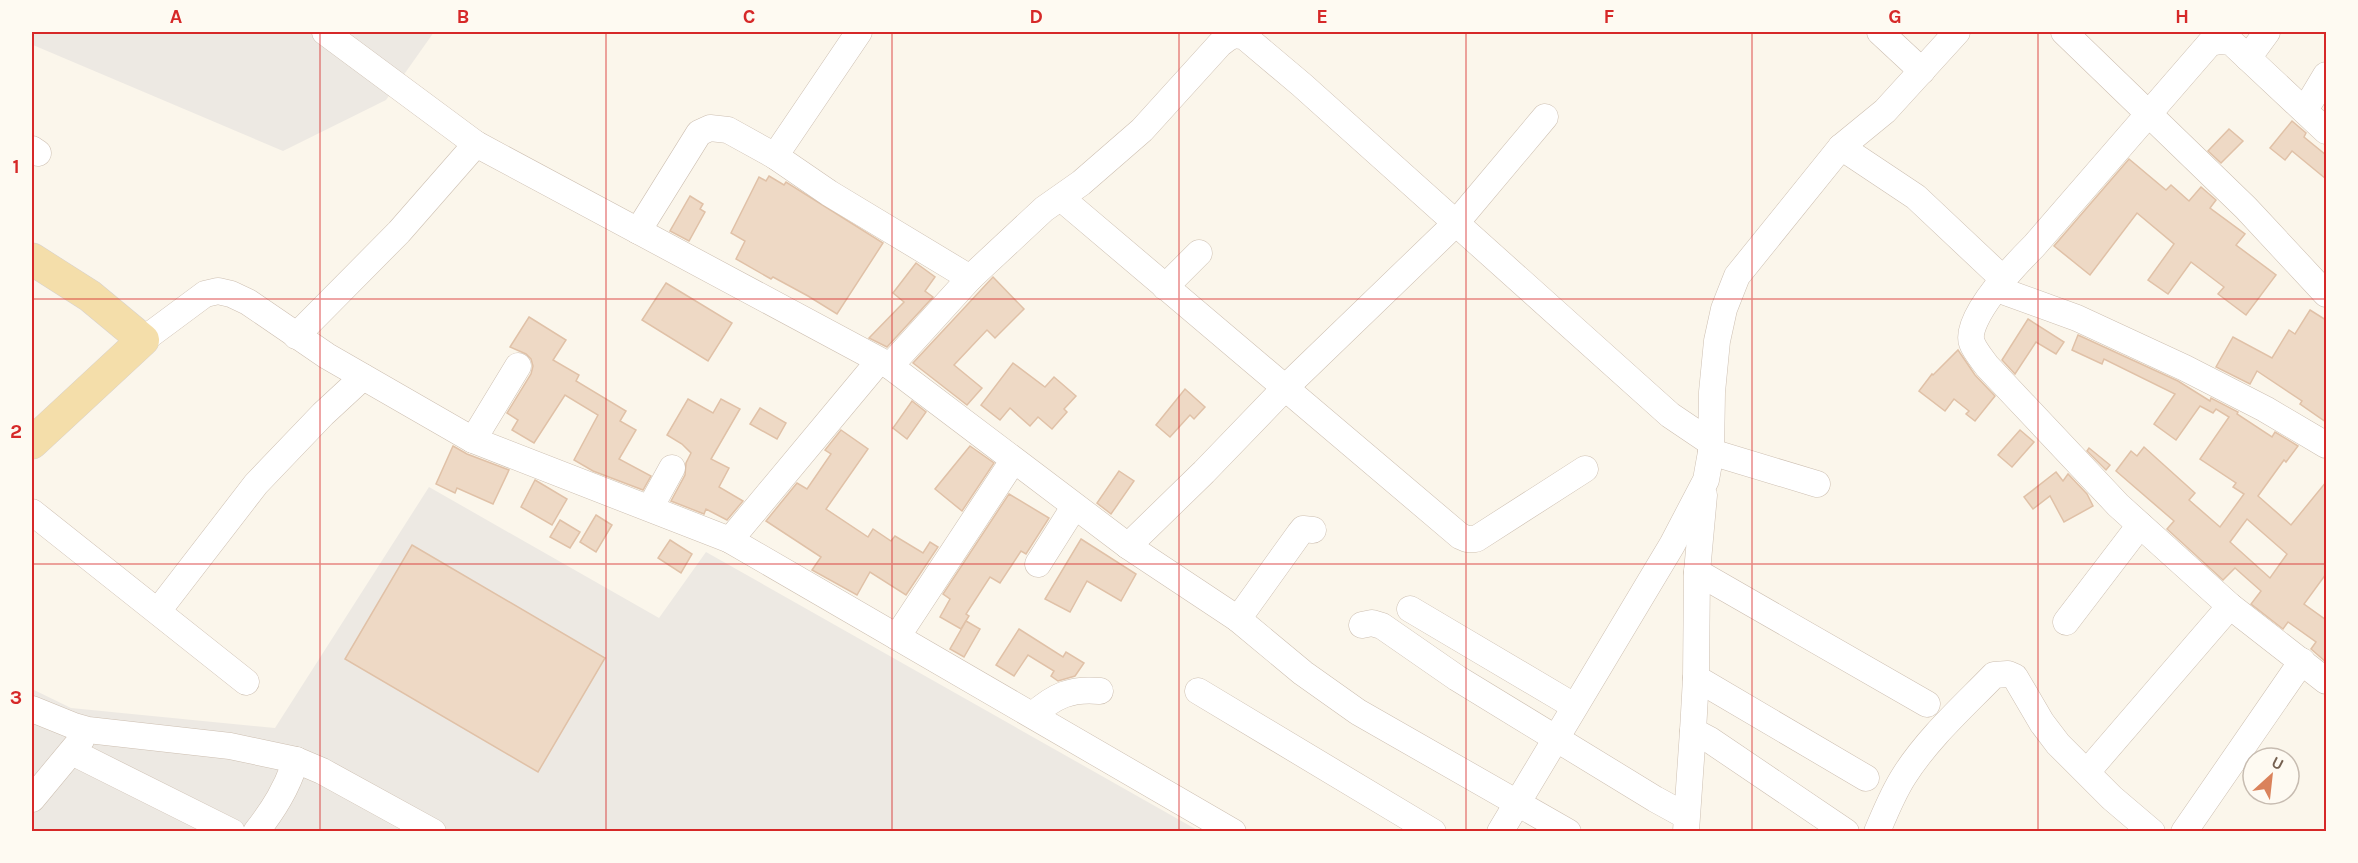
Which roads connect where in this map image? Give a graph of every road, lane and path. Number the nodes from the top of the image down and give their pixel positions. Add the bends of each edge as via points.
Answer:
1 (325, 32) edge
2 (859, 32) edge
3 (1880, 32) edge
4 (1957, 32) edge
5 (2064, 32) edge
6 (2267, 32) edge
7 (2248, 58) junction
8 (1922, 71) junction
9 (2326, 75) edge
10 (2305, 110) junction
11 (2149, 115) junction
12 (1545, 117) dead end
13 (2326, 131) edge
14 (476, 144) junction
15 (1834, 154) junction
16 (775, 156) junction
17 (1060, 198) junction
18 (1456, 223) junction
19 (638, 231) junction
20 (1199, 253) dead end
21 (32, 259) edge
22 (970, 278) junction
23 (2000, 283) junction
24 (1165, 287) junction
25 (2326, 294) edge
26 (296, 336) junction
27 (143, 340) junction
28 (884, 364) junction
29 (518, 366) dead end
30 (363, 377) junction
31 (1285, 388) junction
32 (473, 440) junction
33 (32, 442) edge
34 (2326, 445) edge
35 (1710, 447) junction
36 (1013, 461) junction
37 (672, 468) dead end
38 (1585, 469) dead end
39 (1706, 480) junction
40 (1817, 484) dead end
41 (1074, 507) junction
42 (650, 508) junction
43 (32, 512) edge
44 (2140, 525) junction
45 (1313, 530) dead end
46 (730, 540) junction
47 (1128, 546) junction
48 (1038, 564) dead end
49 (1697, 572) junction
50 (2230, 606) junction
51 (1410, 609) dead end
52 (158, 611) junction
53 (1238, 619) junction
54 (2066, 622) dead end
55 (1362, 625) dead end
56 (897, 637) junction
57 (2302, 661) junction
58 (1696, 678) junction
59 (2326, 681) edge
60 (246, 682) dead end
61 (1100, 691) dead end
62 (1198, 691) dead end
63 (1927, 704) dead end
64 (1574, 706) junction
65 (32, 709) edge
66 (1033, 715) junction
67 (88, 730) junction
68 (1693, 731) junction
69 (1555, 739) junction
70 (72, 752) junction
71 (297, 760) junction
72 (2087, 772) junction
73 (1866, 778) dead end
74 (32, 799) edge
75 (1517, 802) junction
76 (1687, 827) edge
77 (232, 831) edge
78 (256, 831) edge
79 (433, 831) edge
80 (1233, 831) edge
81 (1433, 831) edge
82 (1500, 831) edge
83 (1568, 831) edge
84 (1846, 831) edge
85 (1877, 831) edge
86 (2152, 831) edge
87 (2184, 831) edge

1 - 14 street
2 - 16 street
3 - 8 street
4 - 8 street
5 - 11 street
6 - 7 street
7 - 10 street
7 - 11 street via 2231,42 2210,43
8 - 15 street via 1885,111
9 - 10 street
10 - 13 street
11 - 23 street
11 - 25 street via 2246,208
12 - 18 street
14 - 19 street
14 - 26 street via 399,232
15 - 23 street via 1916,197
15 - 35 street via 1737,276 1731,290 1717,342
16 - 19 street via 728,130 710,128 699,133
16 - 22 street
17 - 18 street via 1142,130 1220,44 1238,35 1302,85
17 - 22 street
17 - 24 street
18 - 31 street
18 - 35 street
19 - 28 street
20 - 24 street
21 - 27 main road via 90,296
22 - 28 street
23 - 34 street via 2185,368
23 - 44 street via 1971,327 1971,342 1987,366
24 - 31 street
26 - 27 street via 248,303 218,291 192,301
26 - 30 street
27 - 33 main road
28 - 36 street
28 - 46 street
29 - 32 street
30 - 32 street
30 - 52 street via 256,484
31 - 38 street via 1467,539 1488,532
31 - 47 street
32 - 42 street
35 - 39 street
35 - 40 street
36 - 41 street
36 - 56 street
37 - 42 street
39 - 49 street
39 - 64 street via 1672,545
41 - 47 street
41 - 48 street
42 - 46 street
43 - 52 street
44 - 50 street
44 - 54 street
45 - 53 street via 1303,529
46 - 56 street
47 - 53 street
49 - 58 street
49 - 63 street
50 - 57 street
50 - 72 street
51 - 64 street
52 - 60 street
53 - 75 street via 1358,712
55 - 69 street via 1382,626
56 - 66 street
57 - 59 street
57 - 87 street
58 - 68 street
58 - 73 street
61 - 66 street via 1065,694 1048,701
62 - 81 street
64 - 69 street
65 - 67 street
66 - 80 street
67 - 70 street
67 - 71 street via 220,745
68 - 76 street
68 - 84 street
69 - 75 street
69 - 76 street
70 - 74 street
70 - 77 street
71 - 78 street via 279,801
71 - 79 street
72 - 85 street via 2042,723 2015,677 1994,675 1938,732 1903,777
72 - 86 street
75 - 82 street
75 - 83 street

